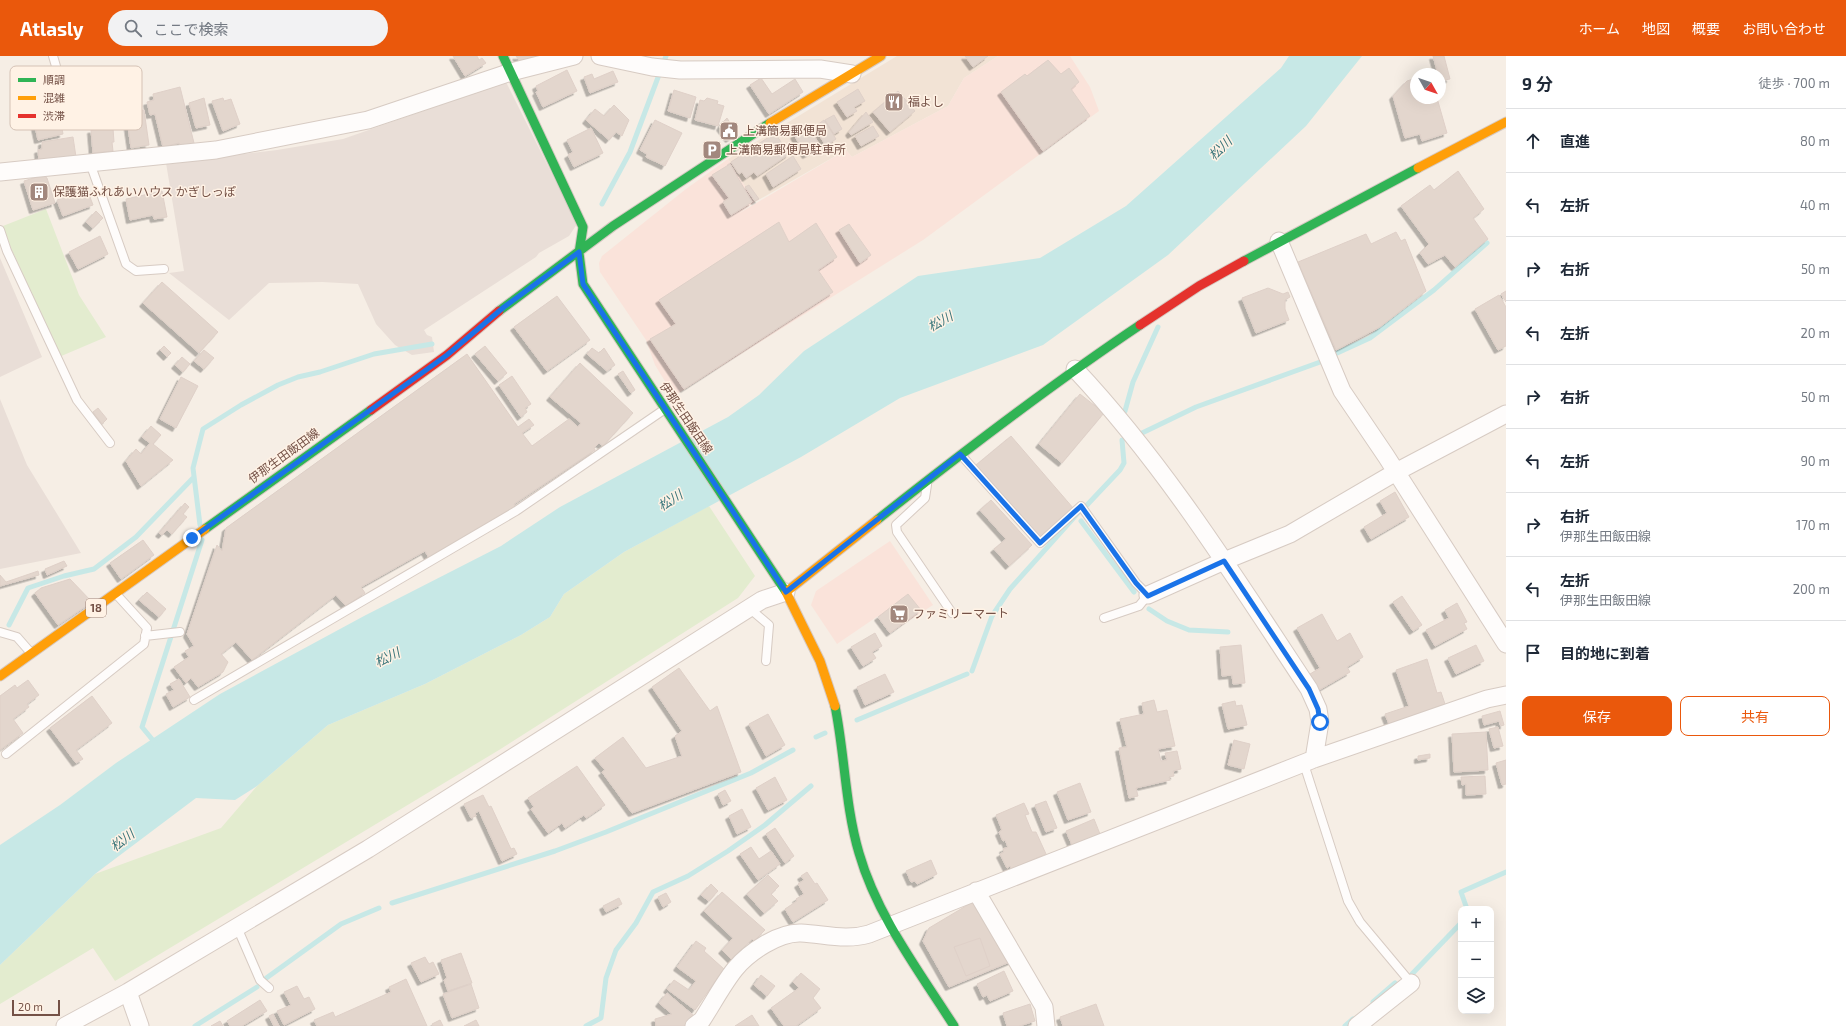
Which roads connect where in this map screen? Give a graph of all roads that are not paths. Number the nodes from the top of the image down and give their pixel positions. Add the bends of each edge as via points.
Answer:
1 (53, 56) edge
2 (503, 56) edge
3 (574, 56) edge
4 (600, 56) edge
5 (881, 56) edge
6 (678, 65) edge
7 (56, 66) edge
8 (511, 72) junction
9 (852, 74) junction
10 (1506, 122) edge
11 (90, 163) junction
12 (0, 172) edge
13 (0, 230) edge
14 (1279, 241) junction
15 (579, 252) junction
16 (164, 269) dead end
17 (1075, 369) junction
18 (668, 413) junction
19 (1506, 414) edge
20 (110, 443) dead end
21 (960, 454) junction
22 (1396, 472) junction
23 (929, 478) junction
24 (1224, 561) junction
25 (786, 592) junction
26 (116, 594) junction
27 (1148, 596) junction
28 (749, 608) junction
29 (952, 613) dead end
30 (1104, 618) dead end
31 (0, 632) edge
32 (180, 632) dead end
33 (145, 636) junction
34 (1506, 644) edge
35 (32, 654) junction
36 (766, 661) dead end
37 (0, 676) edge
38 (1506, 695) edge
39 (194, 700) dead end
40 (6, 754) dead end
41 (1309, 762) junction
42 (976, 891) junction
43 (891, 925) junction
44 (237, 927) junction
45 (1411, 983) joint
46 (269, 988) dead end
47 (128, 992) junction
48 (65, 1026) edge
49 (140, 1026) edge
50 (694, 1026) edge
51 (954, 1026) edge
52 (1046, 1026) edge
53 (1357, 1026) edge

1 - 7 lane
2 - 8 street
3 - 8 street
4 - 6 street via 652,67
5 - 9 street, 伊那生田飯田線 / 18
6 - 9 street via 820,69
8 - 11 street via 368,120 216,150
8 - 15 street via 583,226
9 - 15 street, 伊那生田飯田線 / 18 via 751,134 613,226
10 - 14 street
11 - 12 street
11 - 16 lane via 126,264 136,271
13 - 20 lane via 7,251 77,400
14 - 17 street via 1199,286
14 - 22 street via 1342,391
15 - 18 street, 伊那生田飯田線 via 583,284
15 - 26 street, 伊那生田飯田線 / 18 via 504,307 447,355
17 - 21 street
17 - 24 street via 1113,410
18 - 25 street, 伊那生田飯田線
18 - 39 lane via 516,510
19 - 22 street
21 - 23 street
21 - 27 lane via 1040,543 1081,506
22 - 24 street via 1290,534
22 - 34 street
23 - 25 street
23 - 29 lane via 925,498 896,525 897,532
24 - 27 street
24 - 41 street via 1309,689 1318,709 1320,722
25 - 28 street via 762,600
25 - 43 street, 伊那生田飯田線 via 827,677 836,706 852,827 865,874
26 - 33 lane via 147,628
26 - 35 street, 伊那生田飯田線 / 18
27 - 30 lane via 1140,606
28 - 36 lane via 769,624
28 - 44 street via 368,849
31 - 35 lane via 17,637
32 - 33 lane
33 - 40 lane via 144,644
35 - 37 street, 伊那生田飯田線 / 18
38 - 41 street via 1487,699
41 - 42 street
41 - 45 lane via 1348,901 1360,922
42 - 43 street
42 - 52 street via 1044,1007
43 - 50 street via 857,938 795,933 762,945 736,968 702,1020
43 - 51 street, 伊那生田飯田線
44 - 46 lane via 260,980
44 - 47 street
45 - 53 street
47 - 48 street
47 - 49 street

